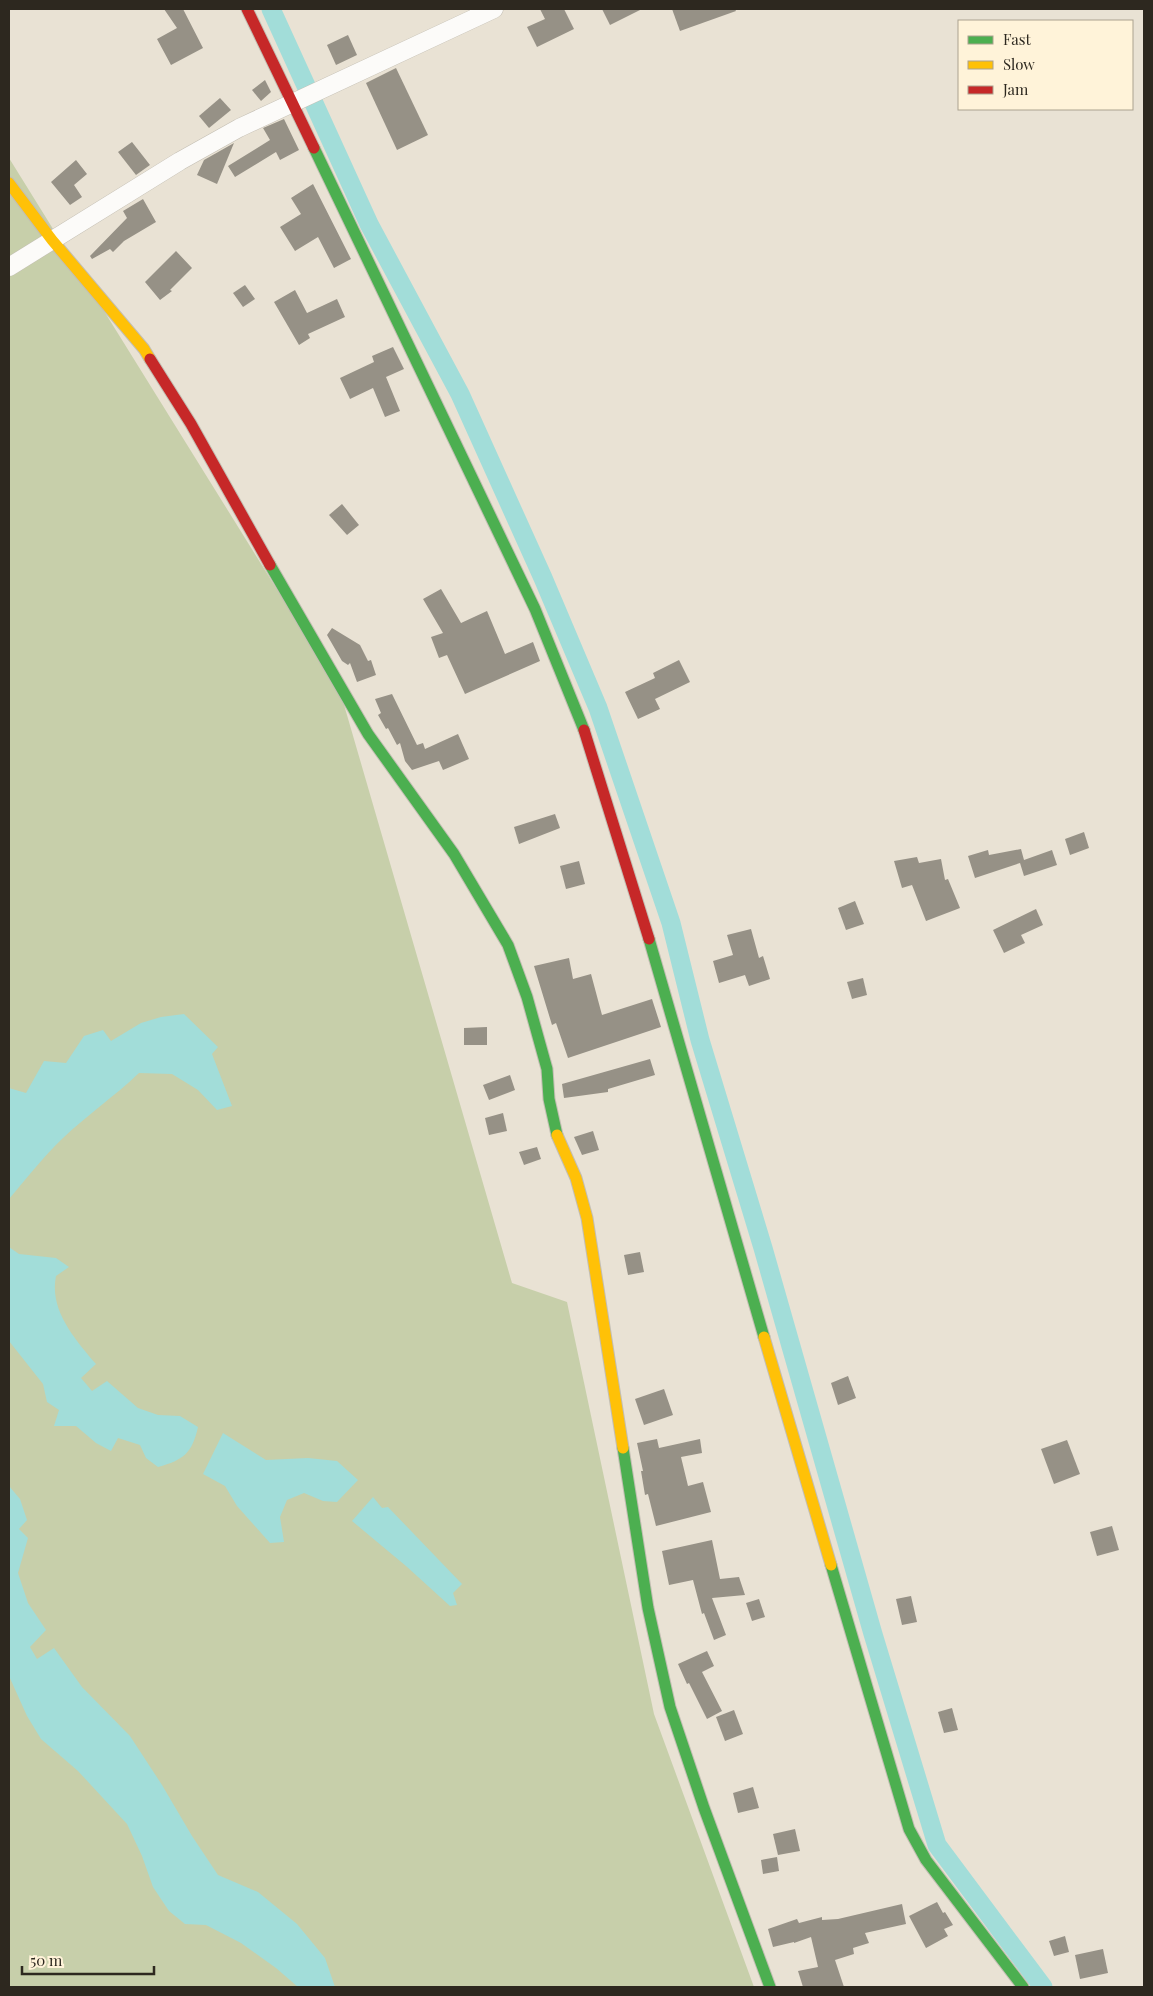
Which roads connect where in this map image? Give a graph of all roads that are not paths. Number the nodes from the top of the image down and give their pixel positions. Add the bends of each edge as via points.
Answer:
1 (247, 9) edge
2 (494, 9) edge
3 (293, 102) junction
4 (9, 183) edge
5 (52, 240) junction
6 (9, 267) edge
7 (770, 1987) edge
8 (1024, 1987) edge

1 - 3 street
2 - 3 street
3 - 5 street via 239,128
3 - 8 street via 535,609 588,740 676,1028 909,1829 926,1860
4 - 5 street
5 - 6 street
5 - 7 street via 144,349 191,424 368,734 454,854 508,945 548,1069 549,1099 556,1132 576,1178 587,1218 648,1608 670,1707

